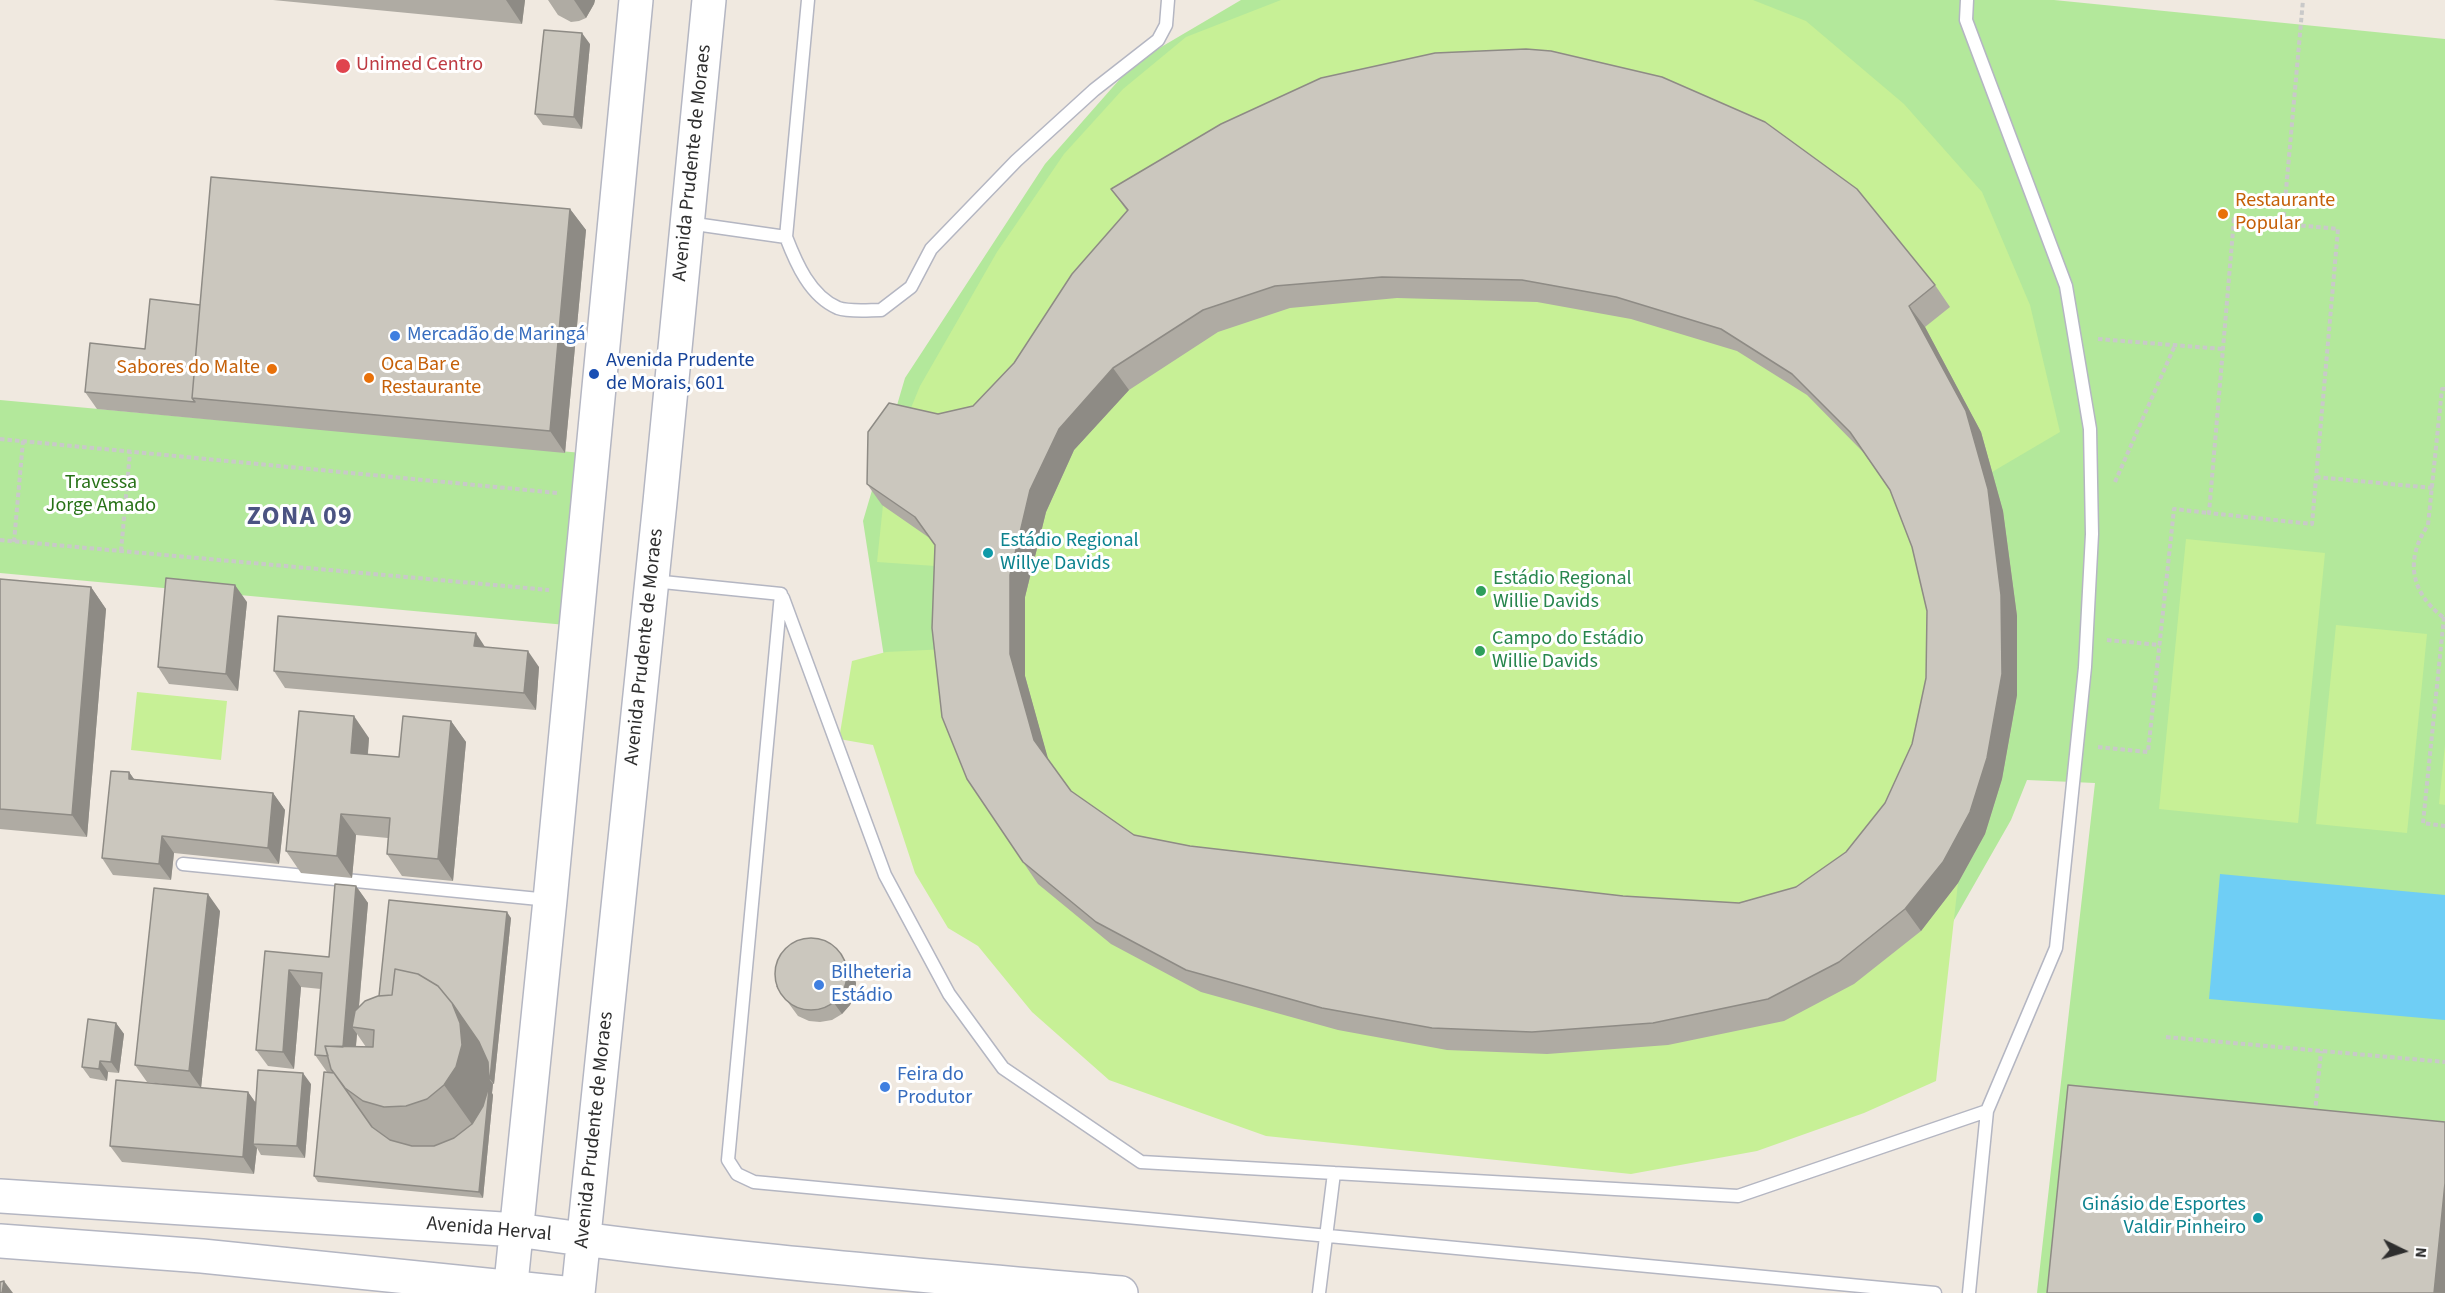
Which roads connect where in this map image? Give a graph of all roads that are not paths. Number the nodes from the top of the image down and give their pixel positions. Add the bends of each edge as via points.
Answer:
1 (636, 0) edge
2 (709, 0) edge
3 (808, 0) edge
4 (1168, 0) edge
5 (1967, 0) edge
6 (687, 222) junction
7 (786, 237) junction
8 (652, 581) junction
9 (781, 594) junction
10 (183, 864) dead end
11 (550, 900) junction
12 (1987, 1111) junction
13 (1334, 1173) junction
14 (0, 1196) edge
15 (159, 1205) junction
16 (517, 1230) junction
17 (1328, 1236) junction
18 (585, 1240) junction
19 (0, 1241) edge
20 (202, 1256) junction
21 (879, 1273) junction
22 (511, 1290) edge
23 (564, 1293) edge
24 (578, 1293) edge
25 (847, 1293) edge
26 (1113, 1293) edge
27 (1319, 1293) edge
28 (1935, 1293) edge
29 (1969, 1293) edge

1 - 11 main road
2 - 6 main road, Avenida Prudente de Moraes
3 - 7 lane
4 - 7 lane via 1166,25 1158,39 1094,90 1016,161 931,249 911,287 881,310 839,308 815,291 796,263
5 - 12 lane via 1966,20 2066,286 2090,429 2092,534 2077,745 2056,948
6 - 7 lane
6 - 8 main road, Avenida Prudente de Moraes
8 - 9 lane
8 - 18 main road, Avenida Prudente de Moraes
9 - 13 lane via 885,875 949,994 1003,1068 1141,1162
9 - 17 lane via 728,1160 737,1174 754,1182
10 - 11 lane
11 - 16 main road
12 - 13 lane via 1738,1196
12 - 29 lane
13 - 17 lane
14 - 15 main road, Avenida Herval
15 - 16 main road, Avenida Herval
15 - 20 main road
16 - 18 main road, Avenida Herval
16 - 22 main road
17 - 27 lane
17 - 28 lane
18 - 21 main road, Avenida Herval
18 - 24 main road, Avenida Prudente de Moraes
19 - 20 main road
20 - 22 main road
21 - 25 main road
21 - 26 main road, Avenida Herval
22 - 23 main road

